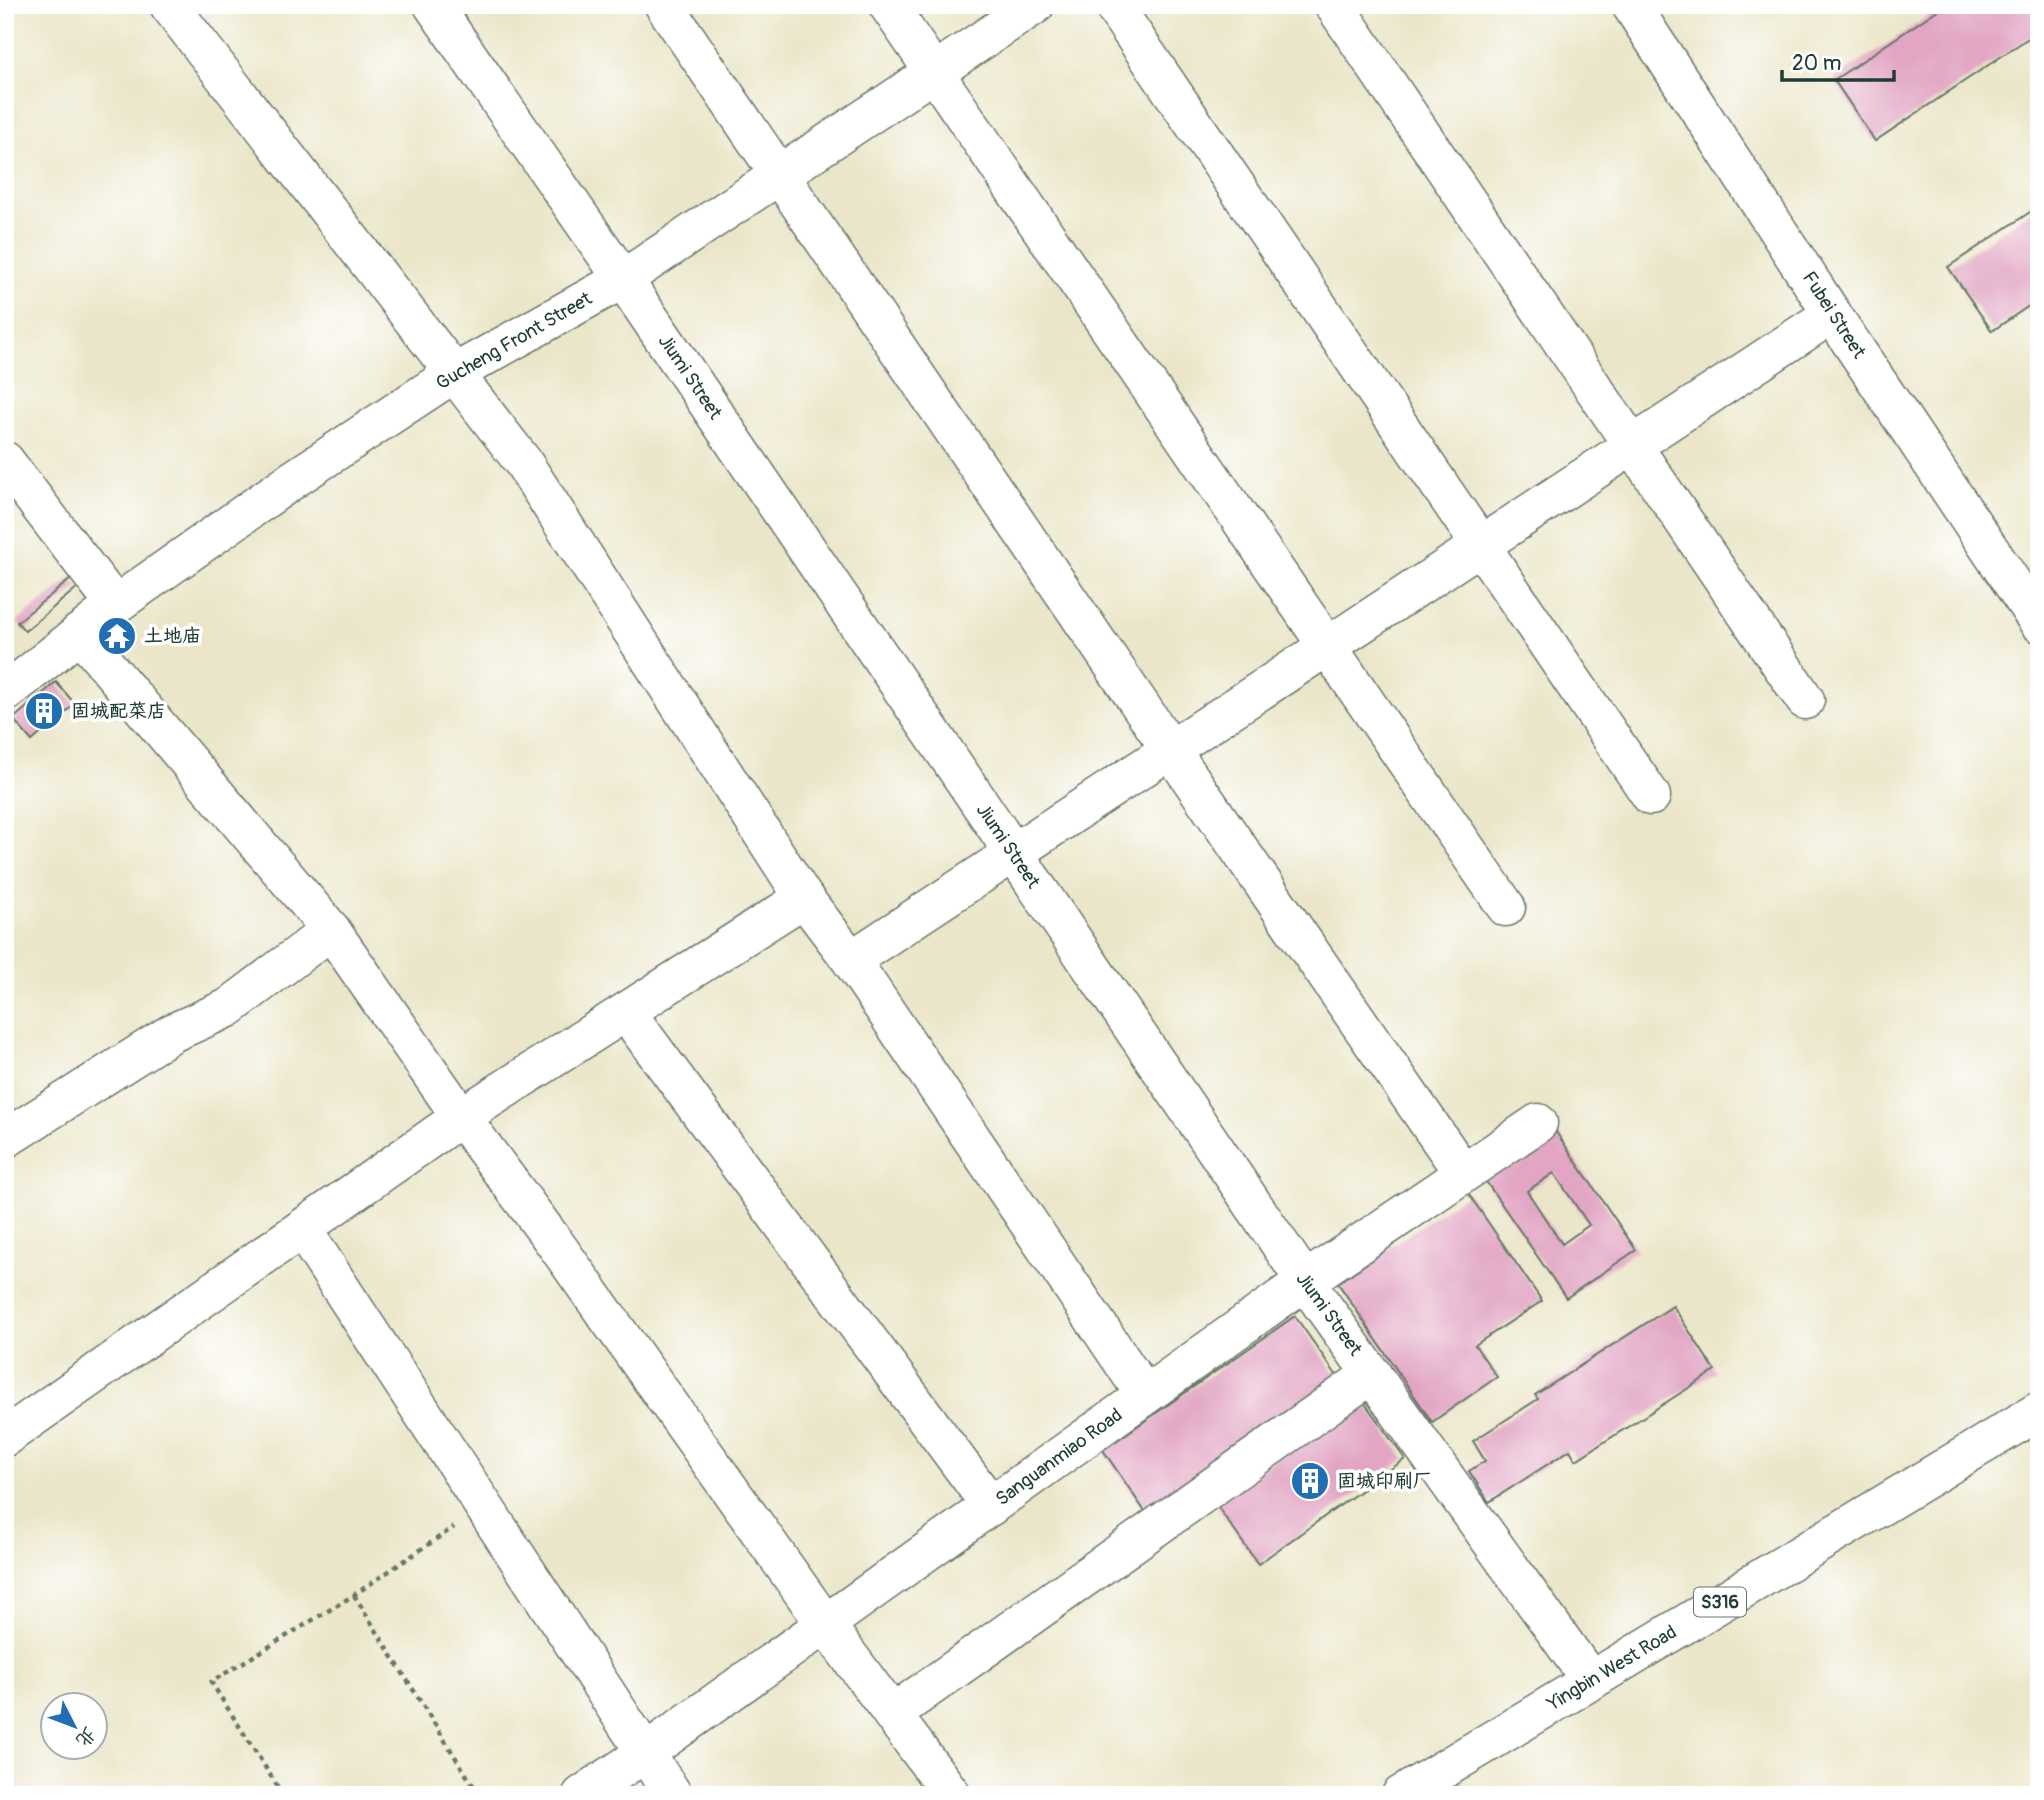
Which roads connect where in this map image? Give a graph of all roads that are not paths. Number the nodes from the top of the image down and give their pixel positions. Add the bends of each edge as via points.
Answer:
1 (169, 5) edge
2 (433, 5) edge
3 (664, 5) edge
4 (888, 5) edge
5 (1035, 5) edge
6 (1113, 5) edge
7 (1334, 5) edge
8 (1632, 5) edge
9 (934, 73) junction
10 (779, 176) junction
11 (624, 279) junction
12 (1832, 314) junction
13 (453, 373) junction
14 (1632, 444) junction
15 (5, 461) edge
16 (1480, 544) junction
17 (115, 605) junction
18 (2039, 623) edge
19 (79, 633) junction
20 (1327, 646) junction
21 (5, 694) edge
22 (1805, 700) dead end
23 (1170, 750) junction
24 (1651, 796) dead end
25 (1013, 854) junction
26 (804, 898) junction
27 (1506, 907) dead end
28 (331, 929) junction
29 (851, 960) junction
30 (626, 1012) junction
31 (461, 1117) junction
32 (1538, 1123) dead end
33 (5, 1139) edge
34 (1463, 1173) junction
35 (302, 1229) junction
36 (1305, 1281) junction
37 (1372, 1374) junction
38 (1145, 1395) junction
39 (2039, 1411) edge
40 (5, 1437) edge
41 (991, 1506) junction
42 (826, 1625) junction
43 (1591, 1681) junction
44 (892, 1714) junction
45 (645, 1753) junction
46 (582, 1795) edge
47 (673, 1795) edge
48 (952, 1795) edge
49 (1401, 1795) edge

1 - 13 street
2 - 11 street, Jiumi Street
3 - 10 street
4 - 9 street
5 - 9 street, Gucheng Front Street
6 - 16 street
7 - 14 street
8 - 12 street, Fubei Street
9 - 10 street, Gucheng Front Street
9 - 20 street
10 - 11 street, Gucheng Front Street
10 - 23 street
11 - 13 street, Gucheng Front Street
11 - 25 street, Jiumi Street
12 - 14 street
12 - 18 street, Fubei Street
13 - 17 street, Gucheng Front Street
13 - 26 street via 523,462
14 - 16 street
14 - 22 street
15 - 17 street
16 - 20 street
16 - 24 street
17 - 19 street, Gucheng Front Street
19 - 21 street, Gucheng Front Street
19 - 28 street
20 - 23 street
20 - 27 street
23 - 25 street
23 - 34 street
25 - 29 street
25 - 36 street, Jiumi Street
26 - 29 street
26 - 30 street
28 - 31 street
28 - 33 street via 228,1008 172,1033
29 - 38 street
30 - 31 street
30 - 41 street
31 - 35 street
31 - 42 street
32 - 34 street, Sanguanmiao Road
34 - 36 street, Sanguanmiao Road
35 - 40 street
35 - 45 street
36 - 37 street, Jiumi Street
36 - 38 street, Sanguanmiao Road
37 - 43 street, Jiumi Street
37 - 44 street
38 - 41 street, Sanguanmiao Road
39 - 43 street, Yingbin West Road / S316
41 - 42 street, Sanguanmiao Road
42 - 44 street
42 - 45 street, Sanguanmiao Road
43 - 49 street, Yingbin West Road / S316
44 - 48 street
45 - 46 street, Sanguanmiao Road
45 - 47 street

